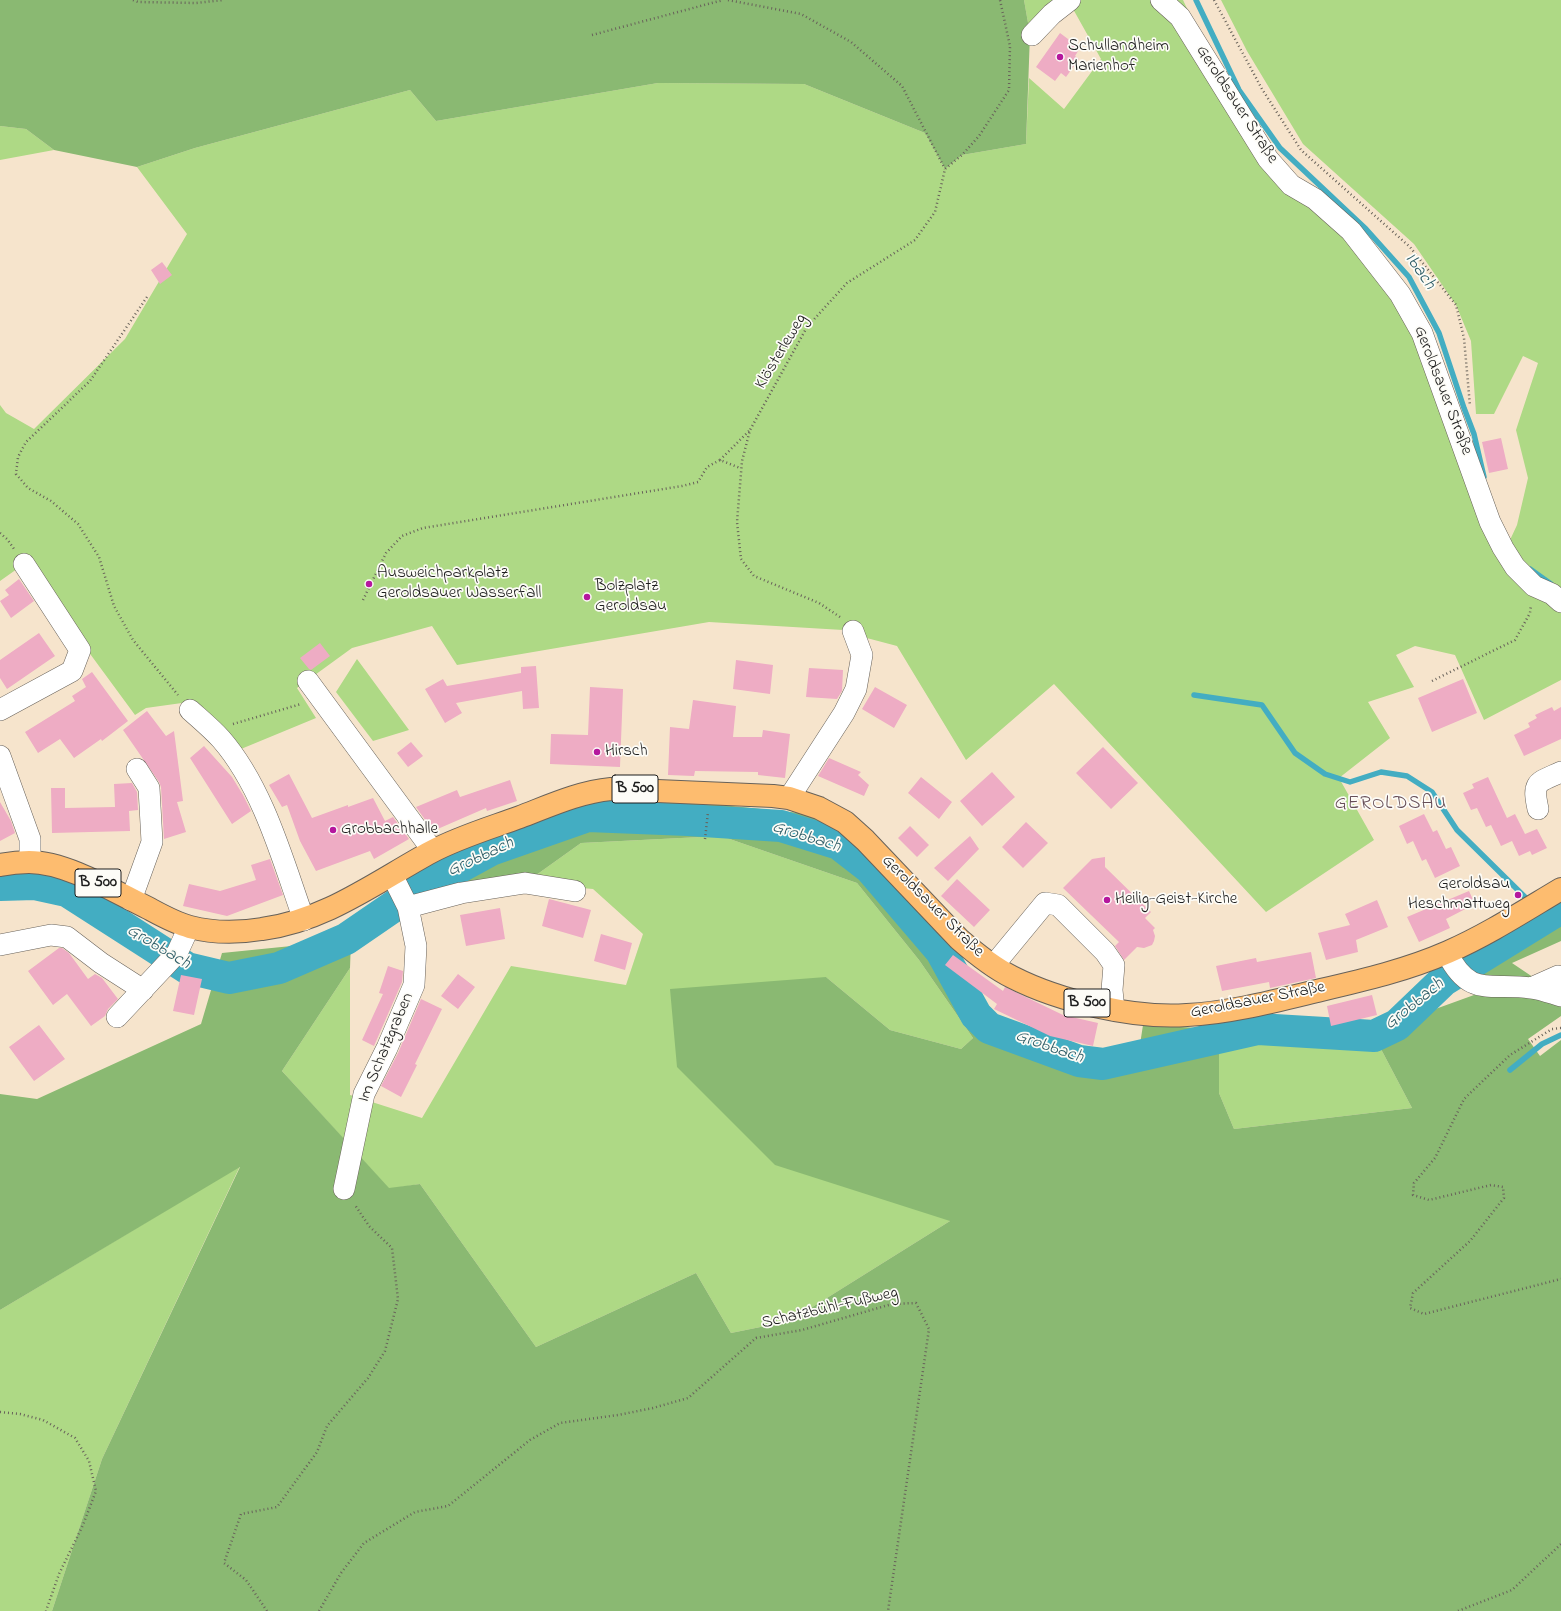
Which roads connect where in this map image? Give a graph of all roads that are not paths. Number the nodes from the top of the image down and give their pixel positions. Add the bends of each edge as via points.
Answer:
1 (1070, 0) edge
2 (1161, 0) edge
3 (1032, 35) dead end
4 (24, 564) dead end
5 (1561, 602) edge
6 (853, 631) road end
7 (312, 686) road end
8 (0, 710) edge
9 (190, 710) road end
10 (0, 756) edge
11 (136, 769) dead end
12 (1561, 772) edge
13 (790, 798) junction
14 (1538, 809) dead end
15 (433, 851) junction
16 (30, 862) junction
17 (0, 865) edge
18 (395, 881) junction
19 (1561, 889) edge
20 (575, 891) dead end
21 (131, 900) junction
22 (408, 907) junction
23 (304, 920) junction
24 (189, 927) junction
25 (0, 944) edge
26 (1450, 960) junction
27 (993, 966) junction
28 (1561, 977) edge
29 (1531, 988) junction
30 (143, 990) junction
31 (1561, 996) edge
32 (1114, 1010) junction
33 (117, 1017) dead end
34 (344, 1189) road end

1 - 3 street
2 - 5 street, Geroldsauer Straße via 1180,17 1268,159 1291,185 1315,199 1351,230 1400,294 1422,333 1490,522 1503,548 1515,567 1534,586 1552,594
4 - 8 street via 80,650 72,671
6 - 13 street via 862,655 856,689 844,713
7 - 15 street
9 - 23 street via 221,739 246,774 269,821
10 - 16 street via 30,839
11 - 21 street via 149,788 152,842
12 - 14 street via 1539,782 1535,792
13 - 15 main road, Geroldsauer Straße / B 500 via 630,789 598,790 521,816
13 - 27 main road, Geroldsauer Straße / B 500 via 833,815 855,830 959,939
15 - 18 main road, Geroldsauer Straße / B 500
16 - 17 main road, Geroldsauer Straße / B 500
16 - 21 main road, Geroldsauer Straße / B 500 via 65,868
18 - 22 street, Im Schatzgraben
18 - 23 main road, Geroldsauer Straße / B 500
19 - 26 main road, Geroldsauer Straße / B 500 via 1472,941
20 - 22 street via 526,883 461,893
21 - 24 main road, Geroldsauer Straße / B 500
22 - 34 street, Im Schatzgraben via 416,946 414,985 364,1094
23 - 24 main road, Geroldsauer Straße / B 500 via 241,932
24 - 30 street via 170,960
25 - 30 street via 51,935 66,937
26 - 29 street via 1470,982 1487,987
26 - 32 main road, Geroldsauer Straße / B 500 via 1225,1011 1158,1016
27 - 32 main road, Geroldsauer Straße / B 500 via 1062,997
27 - 32 street via 1045,903 1058,904 1106,952 1114,965
28 - 29 street
29 - 31 street
30 - 33 street

